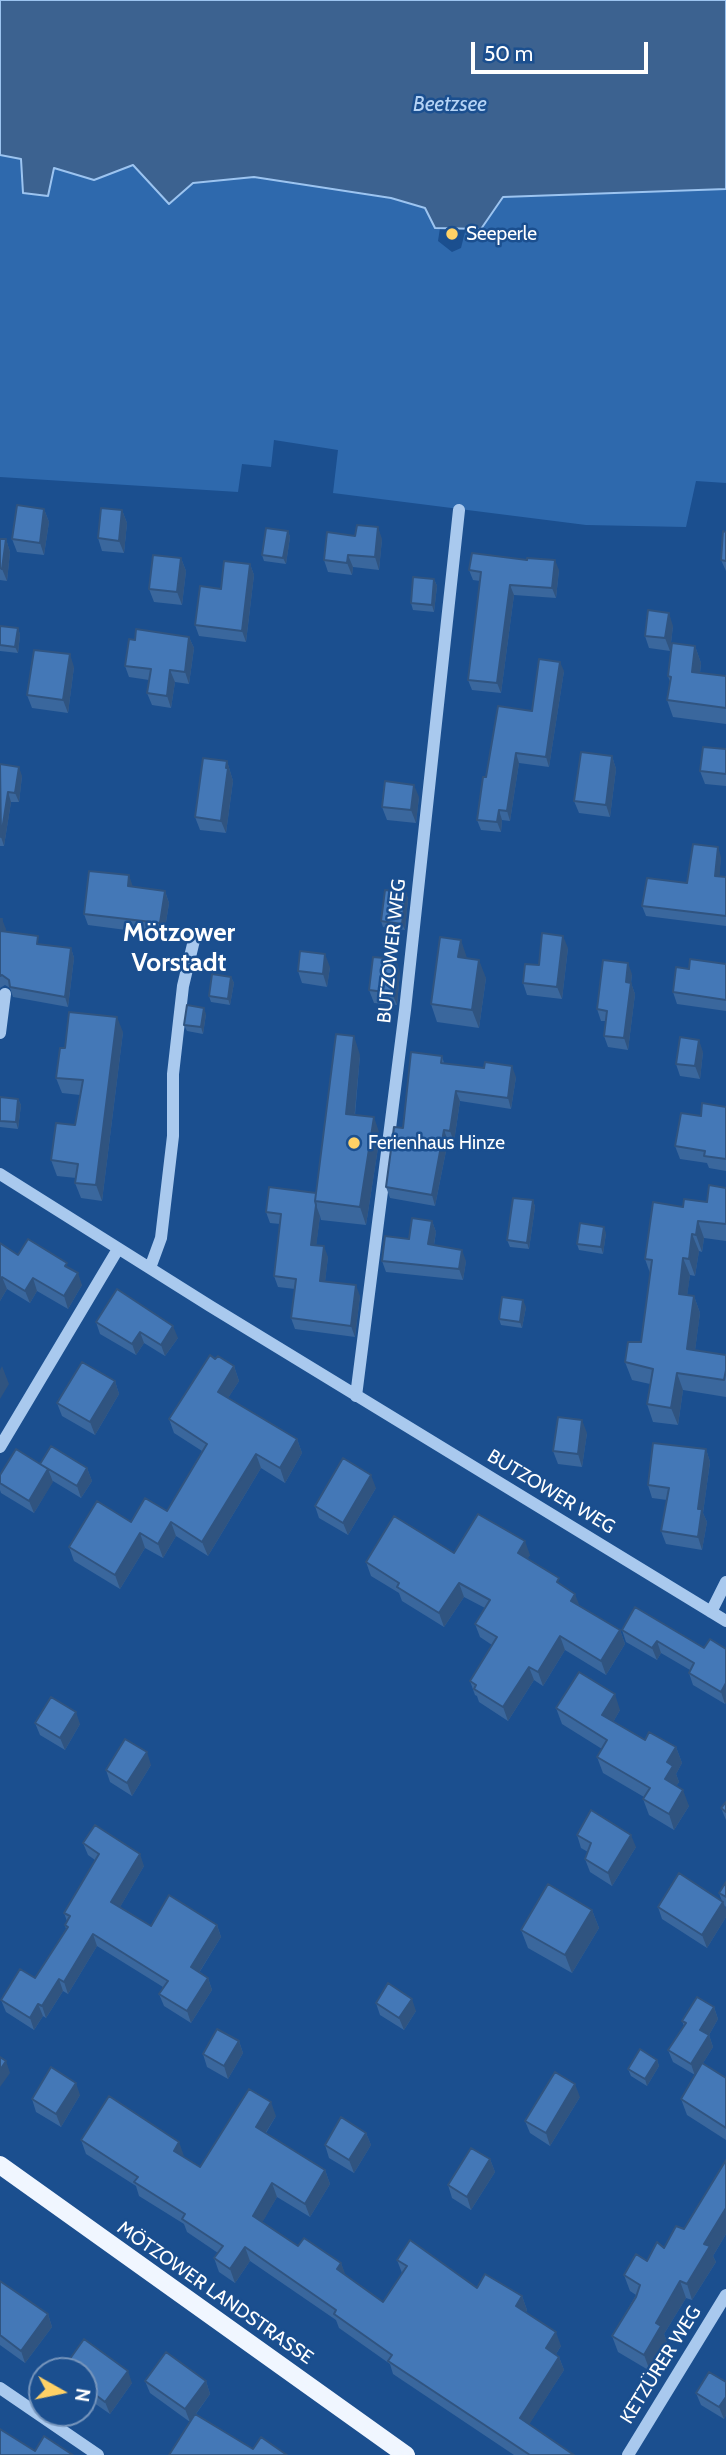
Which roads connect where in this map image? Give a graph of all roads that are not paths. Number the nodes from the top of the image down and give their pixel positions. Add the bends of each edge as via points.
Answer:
1 (459, 510) dead end
2 (195, 936) dead end
3 (5, 994) dead end
4 (0, 1033) edge
5 (0, 1174) edge
6 (118, 1249) junction
7 (150, 1268) junction
8 (356, 1396) junction
9 (0, 1447) edge
10 (726, 1582) edge
11 (712, 1612) junction
12 (726, 1621) edge
13 (0, 2165) edge
14 (726, 2295) edge
15 (0, 2388) edge
16 (98, 2455) edge
17 (406, 2455) edge
18 (628, 2455) edge

1 - 8 street, BUTZOWER WEG via 405,1010
2 - 7 street via 183,986 174,1061 173,1136 161,1238
3 - 4 street
5 - 6 street, BUTZOWER WEG
6 - 7 street, BUTZOWER WEG
6 - 9 street
7 - 8 street, BUTZOWER WEG
8 - 11 street, BUTZOWER WEG
10 - 11 street
11 - 12 street, BUTZOWER WEG
13 - 17 main road, MÖTZOWER LANDSTRASSE
14 - 18 street, KETZÜRER WEG
15 - 16 street

